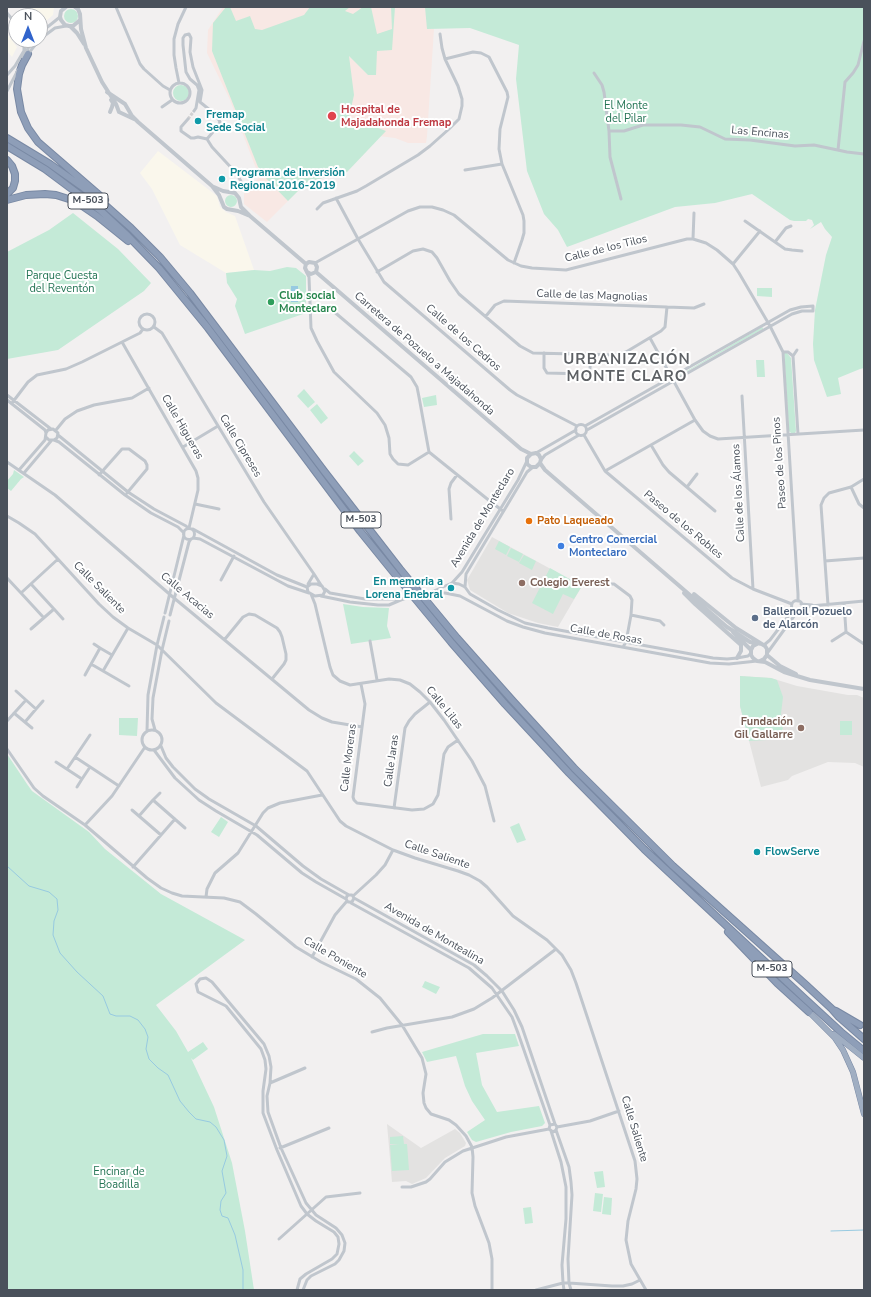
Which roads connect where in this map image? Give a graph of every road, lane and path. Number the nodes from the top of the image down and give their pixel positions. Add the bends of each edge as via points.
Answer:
1 (66, 7) edge
2 (75, 7) edge
3 (116, 7) edge
4 (186, 7) edge
5 (60, 9) edge
6 (60, 17) junction
7 (80, 20) junction
8 (69, 26) junction
9 (48, 27) edge
10 (48, 34) edge
11 (440, 34) dead end
12 (864, 41) edge
13 (25, 48) edge
14 (28, 48) edge
15 (29, 48) edge
16 (31, 48) edge
17 (86, 48) junction
18 (26, 53) junction
19 (445, 59) junction
20 (19, 68) junction
21 (594, 73) dead end
22 (7, 75) edge
23 (179, 83) junction
24 (170, 90) junction
25 (7, 91) edge
26 (107, 92) junction
27 (172, 100) junction
28 (200, 102) junction
29 (122, 103) junction
30 (117, 107) junction
31 (162, 107) dead end
32 (127, 108) junction
33 (122, 113) junction
34 (188, 119) tunnel mouth
35 (138, 122) junction
36 (609, 131) junction
37 (7, 138) edge
38 (207, 139) junction
39 (7, 146) edge
40 (838, 150) junction
41 (864, 154) edge
42 (7, 160) edge
43 (502, 164) junction
44 (466, 170) dead end
45 (212, 186) junction
46 (244, 187) dead end
47 (229, 192) junction
48 (7, 194) edge
49 (336, 198) junction
50 (621, 199) dead end
51 (7, 200) edge
52 (222, 200) junction
53 (239, 201) junction
54 (230, 209) junction
55 (316, 209) dead end
56 (694, 213) dead end
57 (250, 216) junction
58 (745, 221) dead end
59 (791, 226) dead end
60 (131, 228) junction
61 (760, 231) junction
62 (358, 239) junction
63 (693, 239) junction
64 (775, 242) junction
65 (802, 251) dead end
66 (315, 263) junction
67 (514, 263) junction
68 (306, 264) junction
69 (733, 264) junction
70 (159, 268) junction
71 (377, 272) junction
72 (312, 275) junction
73 (704, 304) dead end
74 (667, 307) junction
75 (310, 310) junction
76 (486, 316) junction
77 (768, 322) junction
78 (770, 326) junction
79 (154, 327) junction
80 (142, 329) junction
81 (650, 338) junction
82 (122, 342) junction
83 (797, 350) dead end
84 (783, 352) junction
85 (544, 353) junction
86 (591, 354) junction
87 (793, 356) junction
88 (671, 377) junction
89 (673, 381) junction
90 (150, 388) junction
91 (7, 395) edge
92 (742, 396) dead end
93 (7, 400) edge
94 (15, 400) junction
95 (12, 404) junction
96 (695, 420) junction
97 (218, 426) junction
98 (578, 426) junction
99 (585, 426) junction
100 (51, 429) junction
101 (56, 430) junction
102 (576, 430) junction
103 (587, 430) junction
104 (864, 430) edge
105 (798, 434) junction
106 (46, 435) junction
107 (58, 435) junction
108 (579, 435) junction
109 (584, 435) junction
110 (787, 435) junction
111 (745, 437) junction
112 (52, 440) junction
113 (651, 445) junction
114 (183, 447) junction
115 (520, 448) junction
116 (429, 452) junction
117 (533, 454) junction
118 (527, 460) junction
119 (7, 462) edge
120 (540, 462) junction
121 (534, 467) junction
122 (19, 470) junction
123 (545, 470) junction
124 (103, 471) junction
125 (605, 471) junction
126 (24, 473) junction
127 (697, 474) dead end
128 (99, 475) junction
129 (457, 475) junction
130 (864, 479) edge
131 (687, 486) junction
132 (852, 486) junction
133 (128, 492) junction
134 (125, 495) junction
135 (195, 504) junction
136 (864, 508) edge
137 (219, 509) dead end
138 (502, 510) junction
139 (715, 511) dead end
140 (7, 516) edge
141 (451, 519) dead end
142 (188, 528) junction
143 (193, 529) junction
144 (184, 534) junction
145 (192, 539) junction
146 (236, 553) junction
147 (233, 557) junction
148 (864, 558) edge
149 (58, 560) junction
150 (825, 561) junction
151 (314, 574) junction
152 (666, 574) junction
153 (7, 578) edge
154 (221, 580) dead end
155 (452, 583) junction
156 (31, 584) junction
157 (608, 584) dead end
158 (307, 586) junction
159 (324, 587) junction
160 (446, 587) junction
161 (465, 588) junction
162 (753, 589) junction
163 (21, 593) junction
164 (170, 593) junction
165 (448, 593) junction
166 (310, 594) junction
167 (429, 594) junction
168 (320, 596) junction
169 (460, 596) junction
170 (174, 598) junction
171 (403, 599) junction
172 (800, 602) junction
173 (864, 602) edge
174 (844, 603) junction
175 (315, 604) junction
176 (792, 604) junction
177 (822, 605) junction
178 (828, 605) junction
179 (54, 609) junction
180 (801, 609) junction
181 (793, 610) junction
182 (797, 612) junction
183 (165, 613) dead end
184 (170, 615) dead end
185 (631, 615) junction
186 (164, 617) dead end
187 (44, 618) junction
188 (63, 619) dead end
189 (169, 621) dead end
190 (664, 625) dead end
191 (727, 627) junction
192 (128, 628) junction
193 (31, 629) dead end
194 (846, 632) junction
195 (225, 639) junction
196 (370, 641) dead end
197 (832, 641) dead end
198 (626, 642) junction
199 (94, 644) dead end
200 (864, 644) edge
201 (157, 645) junction
202 (761, 645) junction
203 (624, 647) junction
204 (100, 648) junction
205 (162, 650) junction
206 (751, 652) junction
207 (768, 653) junction
208 (112, 655) junction
209 (737, 658) junction
210 (758, 661) junction
211 (91, 664) junction
212 (103, 671) junction
213 (85, 675) dead end
214 (272, 679) junction
215 (377, 680) junction
216 (817, 681) junction
217 (362, 684) junction
218 (129, 686) dead end
219 (864, 689) edge
220 (16, 691) dead end
221 (26, 700) junction
222 (43, 701) dead end
223 (430, 702) junction
224 (36, 709) junction
225 (14, 713) junction
226 (7, 721) edge
227 (25, 722) junction
228 (362, 727) junction
229 (32, 728) dead end
230 (155, 730) junction
231 (147, 731) junction
232 (90, 735) dead end
233 (458, 740) junction
234 (161, 746) junction
235 (145, 748) junction
236 (7, 749) edge
237 (154, 750) junction
238 (75, 757) junction
239 (56, 762) dead end
240 (90, 767) junction
241 (68, 769) junction
242 (82, 779) junction
243 (120, 786) junction
244 (77, 787) dead end
245 (160, 793) dead end
246 (322, 796) junction
247 (153, 800) junction
248 (394, 808) junction
249 (132, 810) dead end
250 (139, 816) junction
251 (175, 819) junction
252 (494, 821) dead end
253 (85, 826) junction
254 (256, 826) junction
255 (185, 828) dead end
256 (253, 832) junction
257 (161, 835) junction
258 (393, 850) junction
259 (134, 867) junction
260 (683, 885) junction
261 (352, 896) junction
262 (206, 897) junction
263 (348, 901) junction
264 (556, 949) junction
265 (312, 957) junction
266 (502, 991) junction
267 (498, 995) junction
268 (832, 1009) junction
269 (809, 1012) junction
270 (402, 1025) junction
271 (863, 1026) edge
272 (372, 1032) dead end
273 (864, 1039) edge
274 (864, 1051) edge
275 (864, 1058) edge
276 (305, 1068) dead end
277 (270, 1083) junction
278 (264, 1084) junction
279 (619, 1111) junction
280 (864, 1114) edge
281 (556, 1127) junction
282 (329, 1128) dead end
283 (550, 1128) junction
284 (472, 1147) junction
285 (281, 1148) junction
286 (277, 1150) junction
287 (402, 1187) dead end
288 (360, 1193) dead end
289 (311, 1210) junction
290 (307, 1214) junction
291 (279, 1239) dead end
292 (640, 1280) junction
293 (563, 1283) junction
294 (569, 1283) junction
295 (297, 1290) edge
296 (303, 1290) edge
297 (492, 1290) edge
298 (536, 1290) edge
299 (564, 1290) edge
300 (571, 1290) edge
301 (646, 1290) edge

1 - 5 street
2 - 7 street via 80,11
3 - 24 street via 140,64
4 - 23 street via 174,39
5 - 6 street
6 - 8 street via 62,22
6 - 9 street
7 - 8 street
7 - 17 street
8 - 10 street via 55,28
8 - 17 street
11 - 19 street
12 - 40 street via 858,65 845,82
13 - 18 street
14 - 20 street
15 - 18 street
16 - 18 street
17 - 26 street
18 - 20 street
18 - 22 street
18 - 60 highway, M-503 via 17,89 21,112 28,128 38,142 112,207
19 - 43 street via 473,52 489,57 493,64 508,98 499,139
19 - 49 street via 462,99 458,119 418,155 357,191
20 - 25 street
21 - 36 street via 604,92
23 - 24 street
23 - 27 street via 184,83 190,89 190,97 180,104
24 - 27 street
26 - 29 street
26 - 30 street
26 - 30 street via 113,103 110,112
27 - 31 street
28 - 28 street via 195,110 199,90 186,72 183,52 183,38 189,34 193,67 202,90
28 - 38 street via 216,115 220,122
29 - 30 street
29 - 32 street
30 - 33 street
32 - 33 street
32 - 35 street
33 - 35 street
34 - 38 street via 181,127 181,131 190,138
35 - 45 street
36 - 40 street, Las Encinas via 624,131 643,125 681,125 700,127 725,139 795,146 814,145
36 - 50 street via 610,158
37 - 60 highway, M-503 via 66,174
38 - 46 street via 237,174
39 - 70 highway, M-503 via 45,169 100,210
40 - 41 street, Las Encinas
42 - 48 highway via 15,174 13,188
43 - 44 street
43 - 67 street via 524,221 524,234
45 - 47 street
45 - 52 street
47 - 52 street
47 - 53 street via 237,195
49 - 55 street
49 - 62 street, Calle de los Cedros
51 - 70 highway via 45,194 75,201 125,238
52 - 54 street via 224,207
53 - 54 street via 236,207
53 - 57 street
54 - 57 street
56 - 63 street
57 - 68 street
58 - 61 street
59 - 64 street via 786,228
60 - 268 highway, M-503 via 190,293 395,563 512,700 574,768 673,866
61 - 64 street
61 - 69 street
62 - 66 street, Calle de los Tilos
62 - 67 street, Calle de los Tilos via 408,211 432,207 454,215 502,256
62 - 71 street, Calle de los Cedros
63 - 67 street, Calle de los Tilos via 675,241 566,270 532,268
63 - 69 street, Calle de los Tilos via 706,243
64 - 65 street via 785,249
66 - 68 street
66 - 72 street via 317,269
68 - 72 street via 307,272
69 - 77 street, Calle de los Tilos
70 - 260 highway, M-503 via 208,328 360,531 451,642 574,778
71 - 76 street via 413,251 428,250 437,258 459,294
71 - 98 street, Calle de los Cedros via 384,282 510,390
72 - 75 street
72 - 115 street, Carretera de Pozuelo a Majadahonda
73 - 74 street, Calle de las Magnolias via 694,308
74 - 76 street, Calle de las Magnolias via 504,301 495,305
74 - 81 street via 665,327
75 - 116 street via 332,310 411,377 417,388
75 - 116 street via 311,328 334,372 377,413 385,425 393,459 398,464 408,465
76 - 85 street via 525,350
77 - 78 street, Calle de los Tilos
77 - 78 street via 790,310 813,306 812,311 792,314
77 - 88 street
78 - 84 street, Paseo de los Pinos
78 - 89 street
79 - 80 street via 150,330
79 - 80 street via 153,317 146,315 140,319
79 - 97 street, Calle Cipreses via 162,333
80 - 82 street via 140,333
81 - 86 street via 616,355
81 - 88 street
82 - 90 street, Calle Higueras
82 - 94 street via 66,369 37,375 28,382
83 - 87 street
84 - 87 street
84 - 110 street, Paseo de los Pinos
85 - 86 street
85 - 86 street via 544,368 547,373 585,374 590,368
87 - 105 street
88 - 89 street
88 - 99 street
89 - 96 street
89 - 103 street
90 - 101 street via 132,398 77,411
90 - 114 street, Calle Higueras
91 - 94 street
92 - 111 street, Calle de los Álamos
93 - 95 street
94 - 95 street
94 - 100 street
95 - 106 street via 45,430
96 - 111 street via 703,431 718,439
96 - 113 street
97 - 114 street
97 - 151 street, Calle Cipreses via 264,502
98 - 99 street
98 - 102 street
99 - 103 street
100 - 101 street
100 - 106 street
101 - 107 street
102 - 108 street
102 - 117 street
103 - 109 street
104 - 105 street
105 - 110 street
106 - 112 street
106 - 122 street
107 - 112 street
107 - 124 street
108 - 109 street
108 - 120 street via 545,455
109 - 125 street, Paseo de los Robles
110 - 111 street
110 - 172 street, Paseo de los Pinos
111 - 162 street, Calle de los Álamos
112 - 126 street
112 - 128 street via 59,442
113 - 125 street
113 - 131 street via 663,465
114 - 135 street, Calle Higueras via 194,465 198,478
115 - 117 street, Carretera de Pozuelo a Majadahonda
115 - 118 street, Carretera de Pozuelo a Majadahonda
116 - 129 street
117 - 118 street
117 - 120 street via 540,457
118 - 121 street via 529,465
118 - 138 street, Avenida de Monteclaro
119 - 122 street, Calle Acacias
120 - 121 street
120 - 123 street
121 - 123 street
121 - 138 street, Avenida de Monteclaro via 527,472
122 - 126 street, Calle Acacias
123 - 152 street
124 - 128 street
124 - 133 street
124 - 133 street via 122,449 129,449 145,461 147,469
125 - 162 street, Paseo de los Robles via 732,578
126 - 164 street, Calle Acacias via 55,495
127 - 131 street
128 - 134 street
129 - 138 street
129 - 141 street via 449,489
130 - 132 street
131 - 139 street
132 - 136 street via 859,504
132 - 150 street via 831,492 822,505
133 - 134 street
133 - 142 street
134 - 144 street
135 - 137 street
135 - 142 street, Calle Higueras
138 - 155 street, Avenida de Monteclaro via 462,572
138 - 161 street, Avenida de Monteclaro via 466,574
140 - 149 street, Calle Saliente via 35,534
142 - 143 street
142 - 144 street
143 - 145 street via 195,533
143 - 146 street
144 - 145 street via 186,539
144 - 164 street
145 - 147 street via 200,539
145 - 170 street
146 - 147 street
146 - 158 street via 289,580
147 - 154 street
147 - 166 street via 288,586
148 - 150 street
149 - 156 street, Calle Saliente
149 - 192 street, Calle Saliente via 99,604
150 - 178 street
151 - 158 street
151 - 159 street, Calle Cipreses
152 - 191 street
152 - 202 street
152 - 209 street via 741,645
153 - 163 street
155 - 160 street, Avenida de Monteclaro
155 - 161 street, Calle de Rosas
156 - 163 street, Calle Saliente
156 - 179 street
157 - 185 street via 614,584 630,596
158 - 159 street via 315,583
158 - 166 street, Calle Lilas
159 - 168 street via 325,593
159 - 171 street via 330,593 365,599
160 - 165 street
160 - 167 street
161 - 169 street via 464,594
161 - 198 street, Calle de Rosas via 470,594 526,623
162 - 176 street, Paseo de los Robles
163 - 187 street
164 - 170 street, Calle Acacias
164 - 183 street
165 - 167 street
165 - 169 street, Calle de Rosas
166 - 168 street
166 - 175 street, Calle Lilas
167 - 171 street, bridge
168 - 171 street via 378,605 389,605
168 - 175 street
169 - 203 street, Calle de Rosas via 507,622 523,627
170 - 184 street
170 - 195 street, Calle Acacias
172 - 176 street
172 - 177 street
172 - 180 street
173 - 174 street
174 - 178 street
174 - 194 street
175 - 217 street, Calle Lilas via 330,668 334,675 350,685
176 - 181 street
177 - 178 street
177 - 180 street
179 - 187 street
179 - 188 street
180 - 182 street
181 - 182 street
181 - 202 street via 770,640
182 - 207 street
185 - 190 street via 660,621
185 - 198 street
186 - 201 street
187 - 193 street
189 - 205 street
191 - 202 street via 750,642
191 - 206 street
192 - 201 street, Calle Saliente
192 - 208 street, Calle Saliente
194 - 197 street
194 - 200 street
195 - 214 street, Calle Acacias
195 - 214 street via 243,617 249,614 277,628 282,637 286,660
196 - 215 street
198 - 203 street
198 - 209 street, Calle de Rosas via 712,658
199 - 204 street
201 - 205 street, Calle Saliente
201 - 231 street via 148,695
202 - 206 street via 753,646
202 - 207 street
203 - 210 street, Calle de Rosas via 710,663
204 - 208 street
204 - 211 street
205 - 230 street via 153,698 152,718
205 - 246 street, Calle Saliente via 216,704 307,771
206 - 209 street, Calle de Rosas via 748,656
206 - 210 street via 752,657
207 - 210 street via 764,660
207 - 216 street via 774,662 784,669
208 - 212 street, Calle Saliente
210 - 216 street via 790,675
211 - 212 street
211 - 213 street
212 - 218 street
214 - 228 street, Calle Acacias via 322,718
215 - 217 street, Calle Lilas
215 - 223 street, Calle Lilas via 400,680 410,684
216 - 219 street
217 - 228 street, Calle Moreras via 365,704
220 - 221 street
221 - 224 street
221 - 225 street
222 - 224 street
223 - 233 street, Calle Lilas
223 - 248 street, Calle Jaras via 405,728
224 - 227 street
225 - 226 street
225 - 227 street
227 - 229 street
228 - 248 street, Calle Moreras via 354,800 357,803
230 - 231 street
230 - 234 street via 161,734
231 - 235 street via 142,739
232 - 238 street
233 - 248 street, Calle Moreras via 448,747 444,754 438,795 433,804 424,809
233 - 252 street, Calle Lilas via 485,786
234 - 237 street
234 - 254 street, Avenida de Montealina via 173,767 195,789 219,806
235 - 237 street
235 - 243 street
236 - 253 street, Calle Poniente via 34,788
237 - 256 street, Avenida de Montealina via 190,793
238 - 240 street
238 - 241 street
239 - 241 street
240 - 242 street
240 - 243 street
241 - 242 street
242 - 244 street
243 - 253 street
245 - 247 street
246 - 254 street via 272,805 263,813
246 - 258 street, Calle Saliente via 346,826
247 - 250 street
247 - 251 street
249 - 250 street
250 - 257 street
251 - 255 street
251 - 257 street
253 - 259 street, Calle Poniente
254 - 256 street
254 - 261 street, Avenida de Montealina via 303,866
256 - 262 street via 238,853 215,873
256 - 263 street, Avenida de Montealina via 302,873
257 - 259 street
258 - 261 street via 376,876
258 - 264 street, Calle Saliente via 458,871 480,881 513,916
259 - 262 street, Calle Poniente via 161,888 172,893
260 - 269 highway via 755,961
260 - 274 highway, M-503
261 - 263 street via 353,901
261 - 263 street via 347,896
261 - 266 street, Avenida de Montealina via 474,965
262 - 265 street, Calle Poniente via 232,900 247,906 296,947
263 - 265 street via 335,915
263 - 267 street, Avenida de Montealina via 469,968
264 - 266 street
264 - 279 street, Calle Saliente via 567,963 576,983
265 - 270 street, Calle Poniente via 369,988
266 - 267 street
266 - 281 street, Avenida de Montealina via 522,1027
267 - 270 street via 474,1009 452,1017
267 - 283 street, Avenida de Montealina via 518,1032
268 - 271 highway, M-503
268 - 273 highway, M-503
269 - 275 highway
269 - 280 highway via 843,1050 853,1072
270 - 272 street
270 - 284 street, Calle Poniente via 425,1066 423,1097 426,1108 430,1114 456,1125
276 - 277 street
277 - 278 street
277 - 278 street via 271,1067 264,1044 212,982 206,978 200,979 196,984 198,992 226,1006 261,1049 266,1069
277 - 285 street via 267,1096 268,1112
278 - 286 street via 263,1113
279 - 281 street via 590,1121
279 - 292 street, Calle Saliente via 637,1169 636,1189 626,1240 631,1264
281 - 283 street
281 - 283 street via 555,1131
281 - 294 street, Avenida de Montealina via 569,1167 571,1182
282 - 285 street
283 - 284 street
283 - 293 street, Avenida de Montealina via 566,1187
284 - 287 street via 452,1156 426,1182
284 - 297 street, Calle Poniente via 472,1193 489,1243
285 - 286 street
285 - 289 street
286 - 290 street via 301,1206
288 - 289 street via 326,1197
289 - 290 street
289 - 296 street via 336,1228 345,1243 339,1260 311,1276
290 - 291 street
290 - 295 street via 334,1232 338,1237 339,1249 332,1259 306,1274 300,1280
292 - 294 street via 632,1284 612,1286
292 - 301 street, Calle Saliente
293 - 294 street
293 - 298 street
293 - 299 street, Avenida de Montealina
294 - 300 street, Avenida de Montealina

